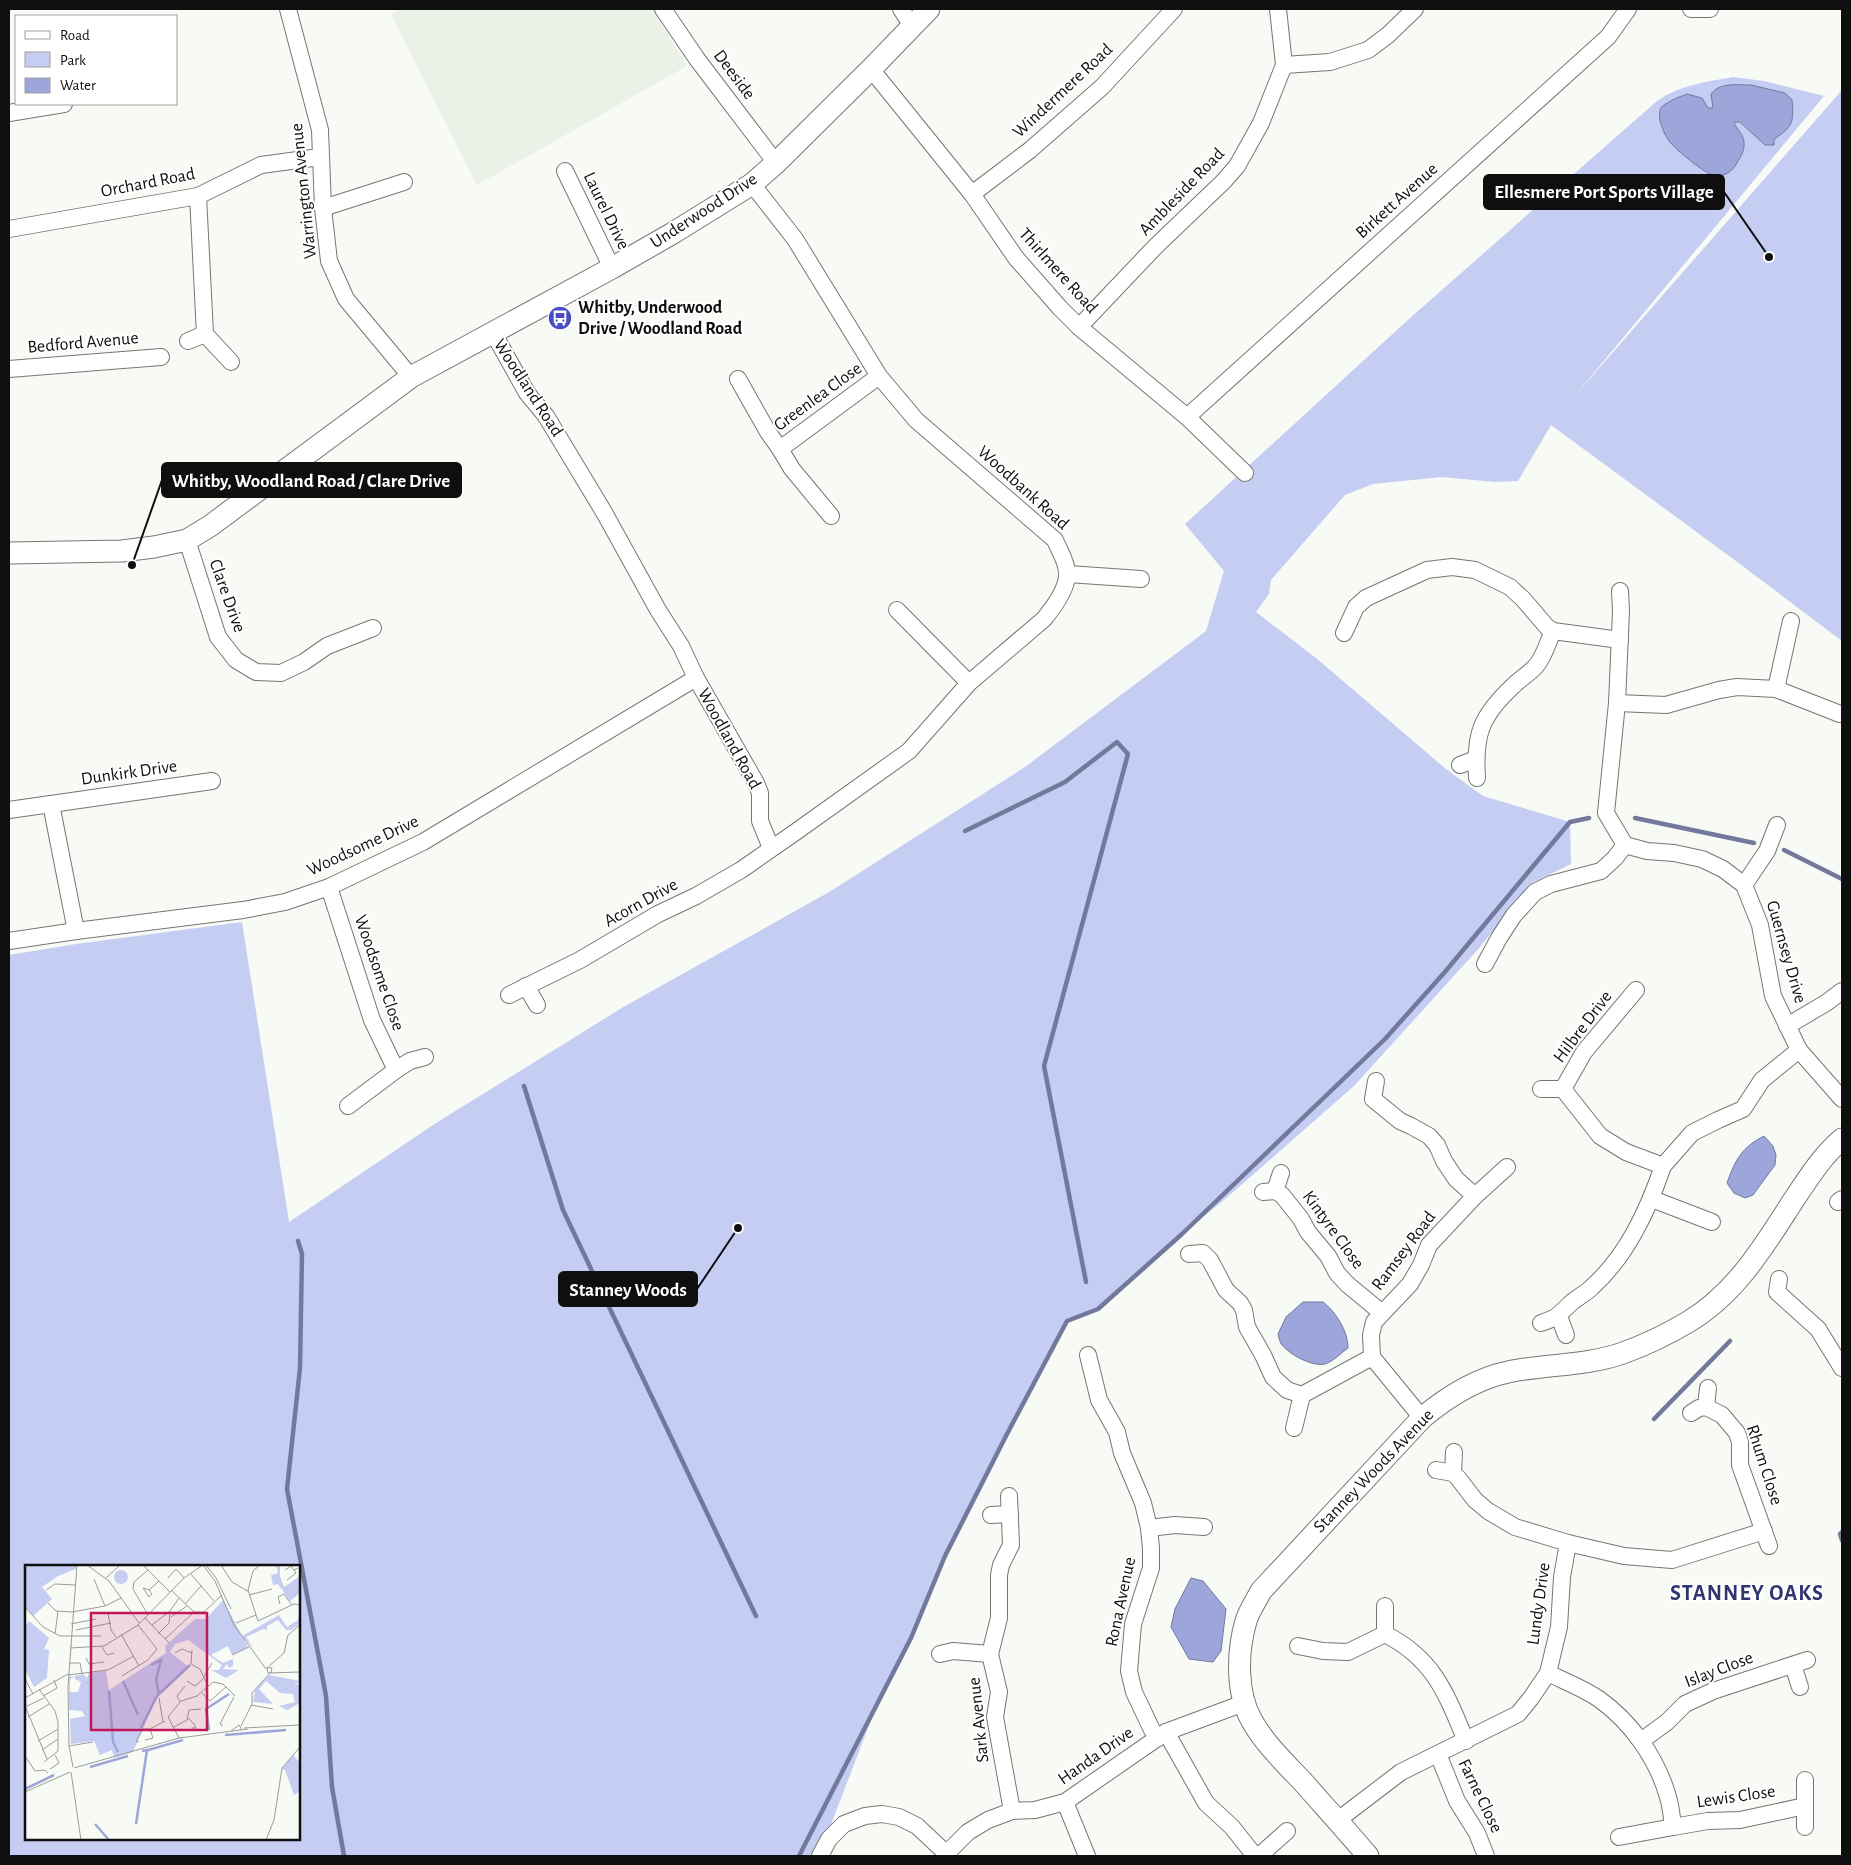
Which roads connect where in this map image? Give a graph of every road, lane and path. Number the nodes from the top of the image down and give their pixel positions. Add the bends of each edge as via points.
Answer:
1 (288, 9) edge
2 (663, 9) edge
3 (901, 9) edge
4 (929, 9) edge
5 (1174, 9) edge
6 (1278, 9) edge
7 (1415, 9) edge
8 (1628, 9) edge
9 (1691, 9) edge
10 (1710, 9) edge
11 (912, 26) junction
12 (1284, 65) junction
13 (871, 69) junction
14 (58, 105) edge
15 (9, 113) edge
16 (320, 157) junction
17 (776, 163) junction
18 (565, 171) dead end
19 (404, 182) dead end
20 (752, 184) junction
21 (972, 194) junction
22 (198, 196) junction
23 (323, 208) junction
24 (9, 229) edge
25 (612, 268) junction
26 (1079, 327) junction
27 (205, 334) junction
28 (494, 334) junction
29 (188, 341) dead end
30 (161, 357) dead end
31 (231, 362) dead end
32 (9, 369) edge
33 (880, 376) junction
34 (411, 377) junction
35 (738, 379) dead end
36 (1187, 417) junction
37 (780, 449) junction
38 (1245, 474) dead end
39 (831, 516) dead end
40 (187, 540) junction
41 (9, 553) edge
42 (1068, 574) junction
43 (1141, 579) dead end
44 (1620, 591) dead end
45 (896, 611) dead end
46 (1791, 621) dead end
47 (373, 628) dead end
48 (1553, 631) junction
49 (1344, 633) dead end
50 (1620, 640) junction
51 (696, 678) junction
52 (969, 683) junction
53 (1776, 689) junction
54 (1617, 703) junction
55 (1840, 714) dead end
56 (1476, 759) junction
57 (1460, 765) dead end
58 (1476, 778) dead end
59 (212, 781) dead end
60 (51, 804) junction
61 (9, 810) edge
62 (1777, 825) dead end
63 (1625, 845) junction
64 (771, 848) junction
65 (1744, 885) junction
66 (329, 887) junction
67 (76, 931) junction
68 (9, 941) edge
69 (1485, 964) dead end
70 (526, 986) junction
71 (1636, 990) dead end
72 (1842, 992) edge
73 (508, 995) dead end
74 (537, 1005) dead end
75 (1787, 1026) junction
76 (1799, 1050) junction
77 (425, 1057) dead end
78 (396, 1070) junction
79 (1376, 1081) dead end
80 (1563, 1088) junction
81 (1541, 1089) dead end
82 (1842, 1099) edge
83 (348, 1106) dead end
84 (1842, 1139) edge
85 (1663, 1166) junction
86 (1507, 1167) dead end
87 (1281, 1173) dead end
88 (1475, 1196) junction
89 (1652, 1198) junction
90 (1712, 1222) dead end
91 (1200, 1249) dead end
92 (1773, 1290) dead end
93 (1382, 1313) junction
94 (1559, 1316) junction
95 (1541, 1323) dead end
96 (1566, 1335) dead end
97 (1088, 1355) dead end
98 (1372, 1357) junction
99 (1842, 1368) edge
100 (1708, 1388) dead end
101 (1302, 1395) junction
102 (1422, 1418) junction
103 (1294, 1428) dead end
104 (1454, 1452) dead end
105 (1436, 1470) dead end
106 (1452, 1473) junction
107 (1009, 1496) dead end
108 (1010, 1514) junction
109 (991, 1515) dead end
110 (1204, 1527) dead end
111 (1149, 1528) junction
112 (1766, 1538) joint
113 (1568, 1543) junction
114 (1385, 1606) dead end
115 (1385, 1634) junction
116 (1298, 1646) dead end
117 (940, 1654) dead end
118 (990, 1654) junction
119 (1548, 1673) junction
120 (1800, 1687) dead end
121 (1244, 1703) junction
122 (1162, 1735) junction
123 (1466, 1741) junction
124 (1641, 1741) junction
125 (1438, 1754) junction
126 (1805, 1780) dead end
127 (1065, 1802) junction
128 (1805, 1806) junction
129 (1012, 1811) junction
130 (1338, 1820) junction
131 (1674, 1827) junction
132 (1805, 1827) dead end
133 (1287, 1831) dead end
134 (1619, 1838) dead end
135 (948, 1855) edge
136 (820, 1856) edge
137 (1087, 1856) edge
138 (1255, 1856) edge
139 (1259, 1856) edge
140 (1368, 1856) edge
141 (1486, 1856) edge

1 - 16 street, Warrington Avenue via 318,122
2 - 17 street, Deeside
3 - 11 street
4 - 11 street, Underwood Drive
5 - 21 street, Windermere Road via 1102,87 1030,150
6 - 12 street, Ambleside Road
7 - 12 street via 1368,50 1330,62
8 - 36 street, Birkett Avenue via 1608,37
9 - 10 street
11 - 13 street, Underwood Drive
12 - 26 street, Ambleside Road via 1261,123 1237,166
13 - 17 street, Underwood Drive
13 - 21 street, Thirlmere Road
14 - 15 street
16 - 22 street, Orchard Road via 261,164
16 - 23 street, Warrington Avenue
17 - 20 street, Underwood Drive
18 - 25 street, Laurel Drive
19 - 23 street
20 - 25 street, Underwood Drive
20 - 33 street, Woodbank Road via 795,239
21 - 26 street, Thirlmere Road via 1016,258
22 - 24 street, Orchard Road
22 - 27 street
23 - 34 street, Warrington Avenue via 328,261 346,299
25 - 28 street, Underwood Drive
26 - 36 street, Thirlmere Road
27 - 29 street
27 - 31 street
28 - 34 street, Woodland Road
28 - 51 street, Woodland Road via 527,393 546,416 605,514
30 - 32 street, Bedford Avenue
33 - 37 street, Greenlea Close
33 - 42 street, Woodbank Road via 916,420 1054,540
34 - 40 street, Woodland Road
35 - 37 street, Greenlea Close
36 - 38 street, Thirlmere Road
37 - 39 street, Greenlea Close via 792,469
40 - 41 street, Woodland Road via 122,551
40 - 47 street, Clare Drive via 218,637 236,660 256,672 281,674 327,646
42 - 43 street
42 - 52 street via 1054,608
44 - 50 street
45 - 52 street
46 - 53 street
48 - 49 street via 1510,587 1475,570 1452,567 1427,570 1366,598 1356,607
48 - 50 street
48 - 56 street via 1536,666 1507,691 1484,720 1477,738
50 - 54 street
51 - 64 street, Woodland Road via 756,783 760,793 760,821
51 - 66 street, Woodsome Drive via 423,842
52 - 64 street via 909,750
53 - 54 street via 1737,687 1666,705
53 - 55 street
54 - 63 street via 1606,813
56 - 57 street
56 - 58 street
59 - 60 street, Dunkirk Drive
60 - 61 street, Dunkirk Drive
60 - 67 street
62 - 65 street via 1767,852
63 - 65 street, Guernsey Drive via 1702,858
63 - 69 street via 1601,871 1551,884 1535,892 1514,915
64 - 70 street, Acorn Drive via 696,896
65 - 75 street, Guernsey Drive via 1760,925 1773,996
66 - 67 street, Woodsome Drive via 285,902 243,910
66 - 78 street, Woodsome Close via 372,1020
67 - 68 street, Woodsome Drive
70 - 73 street, Acorn Drive
70 - 74 street
71 - 80 street, Hilbre Drive via 1584,1052
72 - 75 street
75 - 76 street, Guernsey Drive
76 - 82 street, Guernsey Drive
76 - 85 street via 1762,1080 1743,1109 1692,1133
77 - 78 street
78 - 83 street
79 - 88 street via 1366,1100 1429,1136 1456,1179
80 - 81 street, Hilbre Drive
80 - 85 street, Hilbre Drive via 1600,1136 1626,1152
84 - 102 street, Stanney Woods Avenue via 1809,1177 1732,1288 1690,1321 1622,1353 1493,1376 1468,1386
85 - 89 street
86 - 88 street, Ramsey Road
87 - 93 street, Kintyre Close via 1269,1191 1282,1195 1346,1284
88 - 93 street, Ramsey Road via 1429,1245 1410,1284
89 - 90 street
89 - 94 street via 1623,1252 1592,1288
91 - 101 street via 1210,1260 1226,1290 1244,1310 1247,1327 1273,1377 1287,1390
92 - 99 street via 1818,1329
93 - 98 street, Ramsey Road via 1374,1322 1371,1335
94 - 95 street
94 - 96 street
97 - 111 street, Rona Avenue via 1099,1400 1117,1432
98 - 101 street
98 - 102 street
100 - 112 street, Rhum Close via 1699,1410 1722,1415 1737,1433 1740,1465
101 - 103 street
102 - 121 street, Stanney Woods Avenue via 1261,1591 1246,1621 1241,1648 1240,1679
104 - 106 street
105 - 106 street
106 - 113 street via 1488,1511 1522,1530
107 - 108 street, Sark Avenue
108 - 109 street
108 - 118 street, Sark Avenue via 1011,1545 999,1575 999,1618
110 - 111 street via 1175,1525
111 - 122 street, Rona Avenue via 1151,1568 1133,1624 1129,1671 1134,1692 1152,1730
112 - 113 street, Lundy Drive via 1672,1560 1624,1556
113 - 119 street, Lundy Drive via 1559,1628
114 - 115 street
115 - 116 street via 1348,1652
115 - 123 street via 1404,1644 1427,1665 1448,1697
117 - 118 street, Sark Avenue via 953,1651
118 - 129 street, Sark Avenue via 999,1692 996,1718
119 - 123 street, Lundy Drive via 1518,1714
119 - 124 street via 1598,1698
120 - 124 street, Islay Close via 1800,1662 1712,1691 1685,1704 1668,1722
121 - 122 street, Handa Drive
121 - 130 street, Stanney Woods Avenue via 1269,1746
122 - 127 street, Handa Drive
122 - 138 street, Rona Avenue via 1206,1803 1232,1827
123 - 125 street, Lundy Drive
124 - 131 street via 1653,1760 1668,1797
125 - 130 street, Lundy Drive via 1401,1772
125 - 141 street, Farne Close via 1457,1801 1477,1833
126 - 128 street
127 - 129 street, Handa Drive via 1035,1810
127 - 137 street
128 - 131 street, Lewis Close via 1740,1820
128 - 132 street
129 - 135 street, Handa Drive via 968,1832
130 - 140 street, Stanney Woods Avenue
131 - 134 street, Lewis Close
133 - 139 street
135 - 136 street via 917,1826 899,1817 882,1814 844,1824 829,1839

